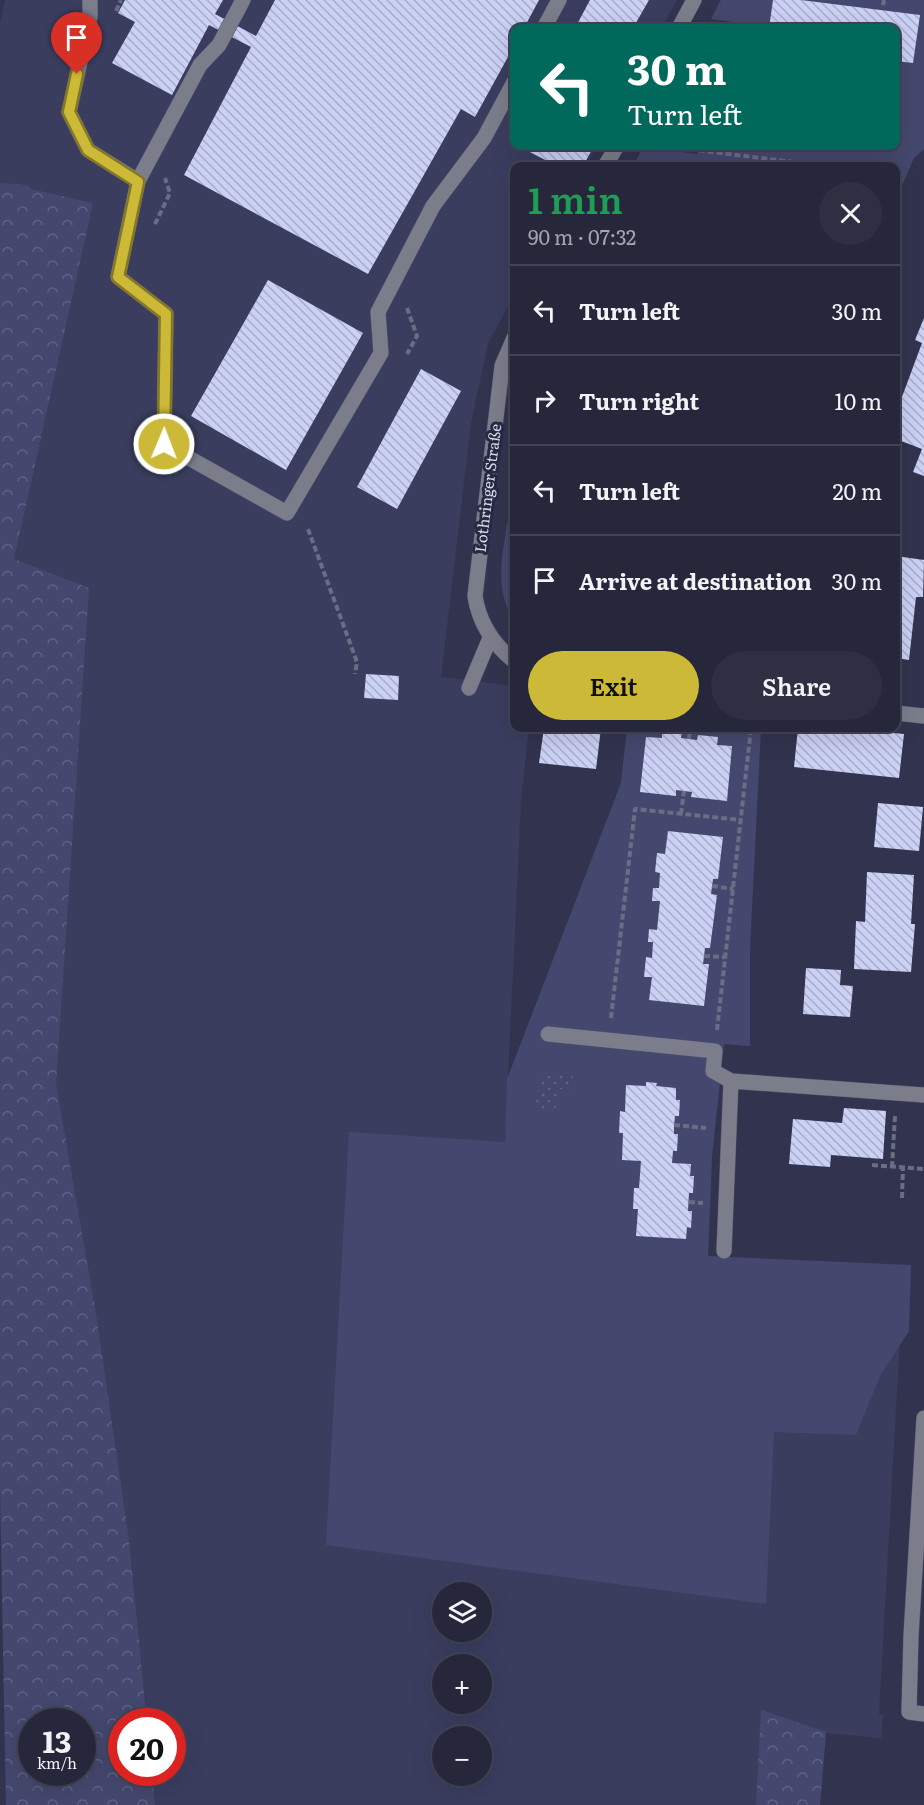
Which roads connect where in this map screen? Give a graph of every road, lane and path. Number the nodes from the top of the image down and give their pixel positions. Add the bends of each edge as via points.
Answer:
1 (90, 0) edge
2 (99, 0) edge
3 (121, 0) edge
4 (243, 0) edge
5 (559, 0) edge
6 (694, 0) edge
7 (116, 11) dead end
8 (90, 17) junction
9 (546, 24) edge
10 (681, 24) edge
11 (510, 89) edge
12 (714, 150) edge
13 (795, 162) edge
14 (138, 182) junction
15 (510, 347) edge
16 (308, 529) dead end
17 (490, 638) junction
18 (510, 658) edge
19 (355, 674) dead end
20 (469, 688) dead end
21 (900, 714) edge
22 (924, 717) edge
23 (690, 732) edge
24 (751, 732) edge
25 (689, 739) dead end
26 (684, 791) dead end
27 (681, 814) junction
28 (741, 820) junction
29 (712, 886) dead end
30 (733, 889) junction
31 (704, 956) dead end
32 (725, 957) junction
33 (718, 1021) dead end
34 (548, 1034) dead end
35 (609, 1041) junction
36 (731, 1081) junction
37 (896, 1093) junction
38 (924, 1095) edge
39 (674, 1125) dead end
40 (729, 1129) junction
41 (872, 1165) dead end
42 (892, 1167) junction
43 (903, 1167) junction
44 (924, 1169) edge
45 (902, 1198) dead end
46 (724, 1251) dead end
47 (924, 1418) edge
48 (917, 1639) edge
49 (924, 1714) edge

1 - 8 street
2 - 8 street
3 - 7 path
4 - 14 street via 219,45 200,65
5 - 9 street
6 - 10 street
8 - 14 street via 69,112 88,150
11 - 14 street via 484,138 433,206 378,312 381,353 287,513 164,444 166,314 118,277
12 - 13 path
15 - 17 street, Lothringer Straße via 502,366 475,596
16 - 19 path via 357,662
17 - 18 street
17 - 20 street
21 - 22 street
23 - 25 path
24 - 28 path
26 - 27 path
27 - 28 path
27 - 35 path via 634,809
28 - 30 path
29 - 30 path
30 - 32 path
31 - 32 path
32 - 33 path
34 - 35 street
35 - 36 street via 715,1052 713,1071
36 - 37 street
36 - 40 street
37 - 38 street
37 - 42 path
39 - 40 path
40 - 46 street
41 - 42 path
42 - 43 path
43 - 44 path
43 - 45 path
47 - 48 street
48 - 49 street via 909,1712

